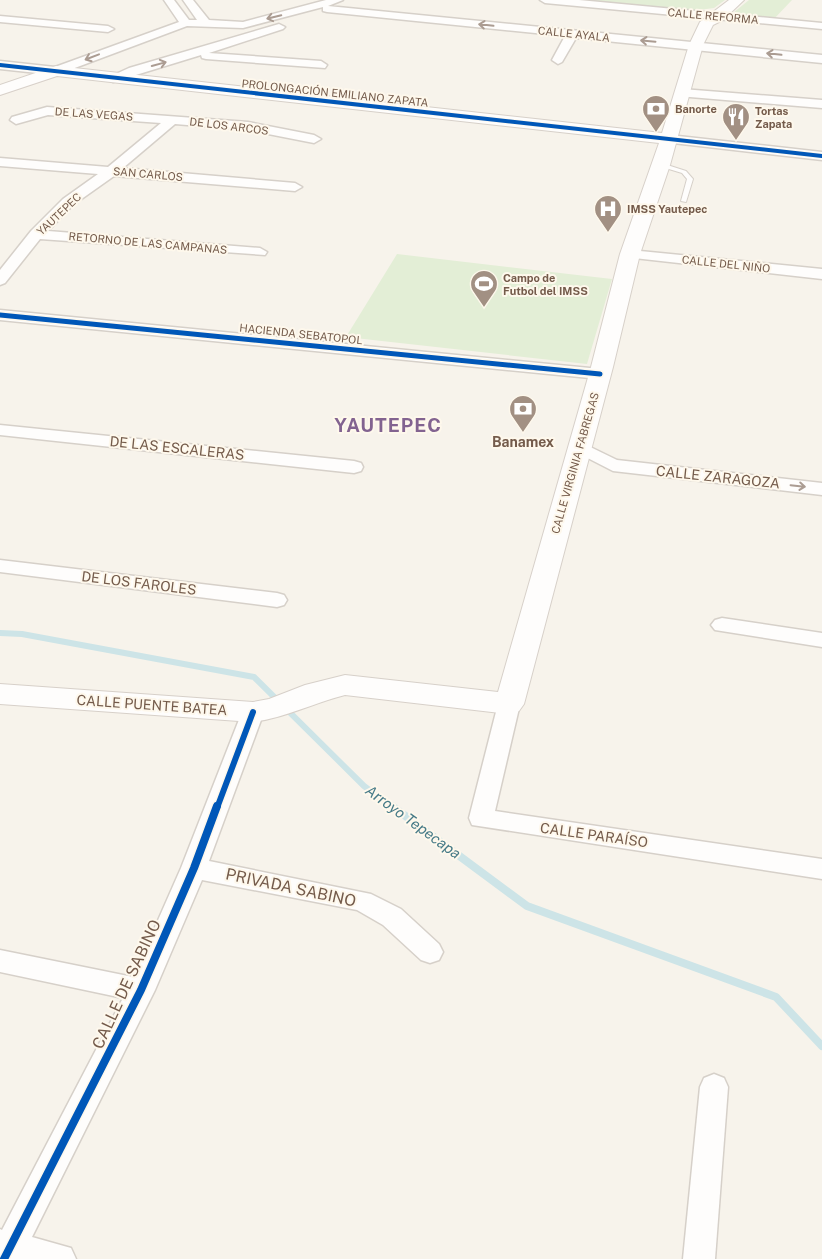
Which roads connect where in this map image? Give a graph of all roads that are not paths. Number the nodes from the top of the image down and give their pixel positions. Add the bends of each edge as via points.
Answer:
1 (169, 0) edge
2 (188, 0) edge
3 (338, 0) edge
4 (351, 0) edge
5 (545, 0) edge
6 (725, 0) edge
7 (737, 0) edge
8 (327, 9) junction
9 (0, 19) edge
10 (710, 19) junction
11 (204, 22) junction
12 (186, 23) junction
13 (233, 26) junction
14 (822, 26) edge
15 (108, 30) dead end
16 (573, 34) junction
17 (256, 36) junction
18 (696, 45) junction
19 (191, 55) junction
20 (822, 59) edge
21 (558, 60) dead end
22 (321, 65) dead end
23 (0, 66) edge
24 (135, 70) junction
25 (56, 71) junction
26 (74, 74) junction
27 (112, 78) junction
28 (0, 90) edge
29 (682, 93) junction
30 (822, 104) edge
31 (16, 120) dead end
32 (173, 120) junction
33 (314, 139) dead end
34 (669, 139) junction
35 (822, 156) edge
36 (0, 162) edge
37 (661, 165) junction
38 (112, 171) junction
39 (295, 187) dead end
40 (684, 202) dead end
41 (36, 234) junction
42 (260, 252) dead end
43 (630, 254) junction
44 (822, 274) edge
45 (0, 280) edge
46 (0, 315) edge
47 (600, 374) junction
48 (0, 430) edge
49 (580, 447) junction
50 (613, 465) junction
51 (354, 467) dead end
52 (572, 471) junction
53 (822, 489) edge
54 (0, 566) edge
55 (277, 600) dead end
56 (722, 625) dead end
57 (822, 640) edge
58 (0, 694) edge
59 (510, 704) junction
60 (263, 710) junction
61 (194, 868) junction
62 (822, 869) edge
63 (430, 952) dead end
64 (0, 961) edge
65 (141, 990) junction
66 (714, 1087) dead end
67 (4, 1250) edge
68 (60, 1259) edge
69 (699, 1259) edge

1 - 12 street
2 - 11 street
3 -> 13 street
4 - 8 street
5 - 10 street, CALLE REFORMA
6 - 10 main road
7 - 10 main road
16 -> 8 street, CALLE AYALA
8 - 17 street
9 - 15 street
10 - 14 street, CALLE REFORMA
10 - 18 main road, CALLE VIRGINIA FABREGAS
11 - 12 street
11 - 13 street
12 -> 25 street
13 - 17 street
18 -> 16 street, CALLE AYALA
16 - 21 street
17 - 19 street
20 -> 18 street, CALLE AYALA
18 - 29 main road, CALLE VIRGINIA FABREGAS
19 - 22 street
24 -> 19 street
23 - 25 street, PROLONGACIÓN EMILIANO ZAPATA
24 - 26 main road
24 - 27 street
25 - 26 main road, PROLONGACIÓN EMILIANO ZAPATA
25 - 28 main road
26 - 27 main road, PROLONGACIÓN EMILIANO ZAPATA
27 - 34 main road, PROLONGACIÓN EMILIANO ZAPATA
29 - 30 street
29 - 34 main road, CALLE VIRGINIA FABREGAS
31 - 32 street, DE LAS VEGAS via 47,111
32 - 33 street, DE LOS ARCOS via 248,126
32 - 38 street, YAUTEPEC
34 - 35 street
34 - 37 main road, CALLE VIRGINIA FABREGAS
36 - 38 street, SAN CARLOS
37 - 40 lane via 684,172 690,179
37 - 43 main road, CALLE VIRGINIA FABREGAS
38 - 39 street, SAN CARLOS
38 - 41 street, YAUTEPEC via 68,202
41 - 42 street, RETORNO DE LAS CAMPANAS
41 - 45 street, YAUTEPEC
43 - 44 street, CALLE DEL NIÑO
43 - 47 main road, CALLE VIRGINIA FABREGAS
46 - 47 street, HACIENDA SEBATOPOL
47 - 49 main road, CALLE VIRGINIA FABREGAS
48 - 51 street, DE LAS ESCALERAS
49 - 50 street, CALLE ZARAGOZA
49 - 52 main road, CALLE VIRGINIA FABREGAS
50 - 52 street, CALLE ZARAGOZA
50 -> 53 street, CALLE ZARAGOZA
52 - 59 main road, CALLE VIRGINIA FABREGAS
54 - 55 street, DE LOS FAROLES
56 - 57 street
58 - 60 main road, CALLE PUENTE BATEA
59 - 60 main road, CALLE PUENTE BATEA via 345,685
59 - 62 street, CALLE PARAÍSO via 481,818
60 - 61 street, CALLE DE SABINO
61 - 63 street, PRIVADA SABINO via 362,902 392,917
61 - 65 street, CALLE DE SABINO
64 - 65 street
65 - 67 street, CALLE DE SABINO
66 - 69 street
67 - 68 street

